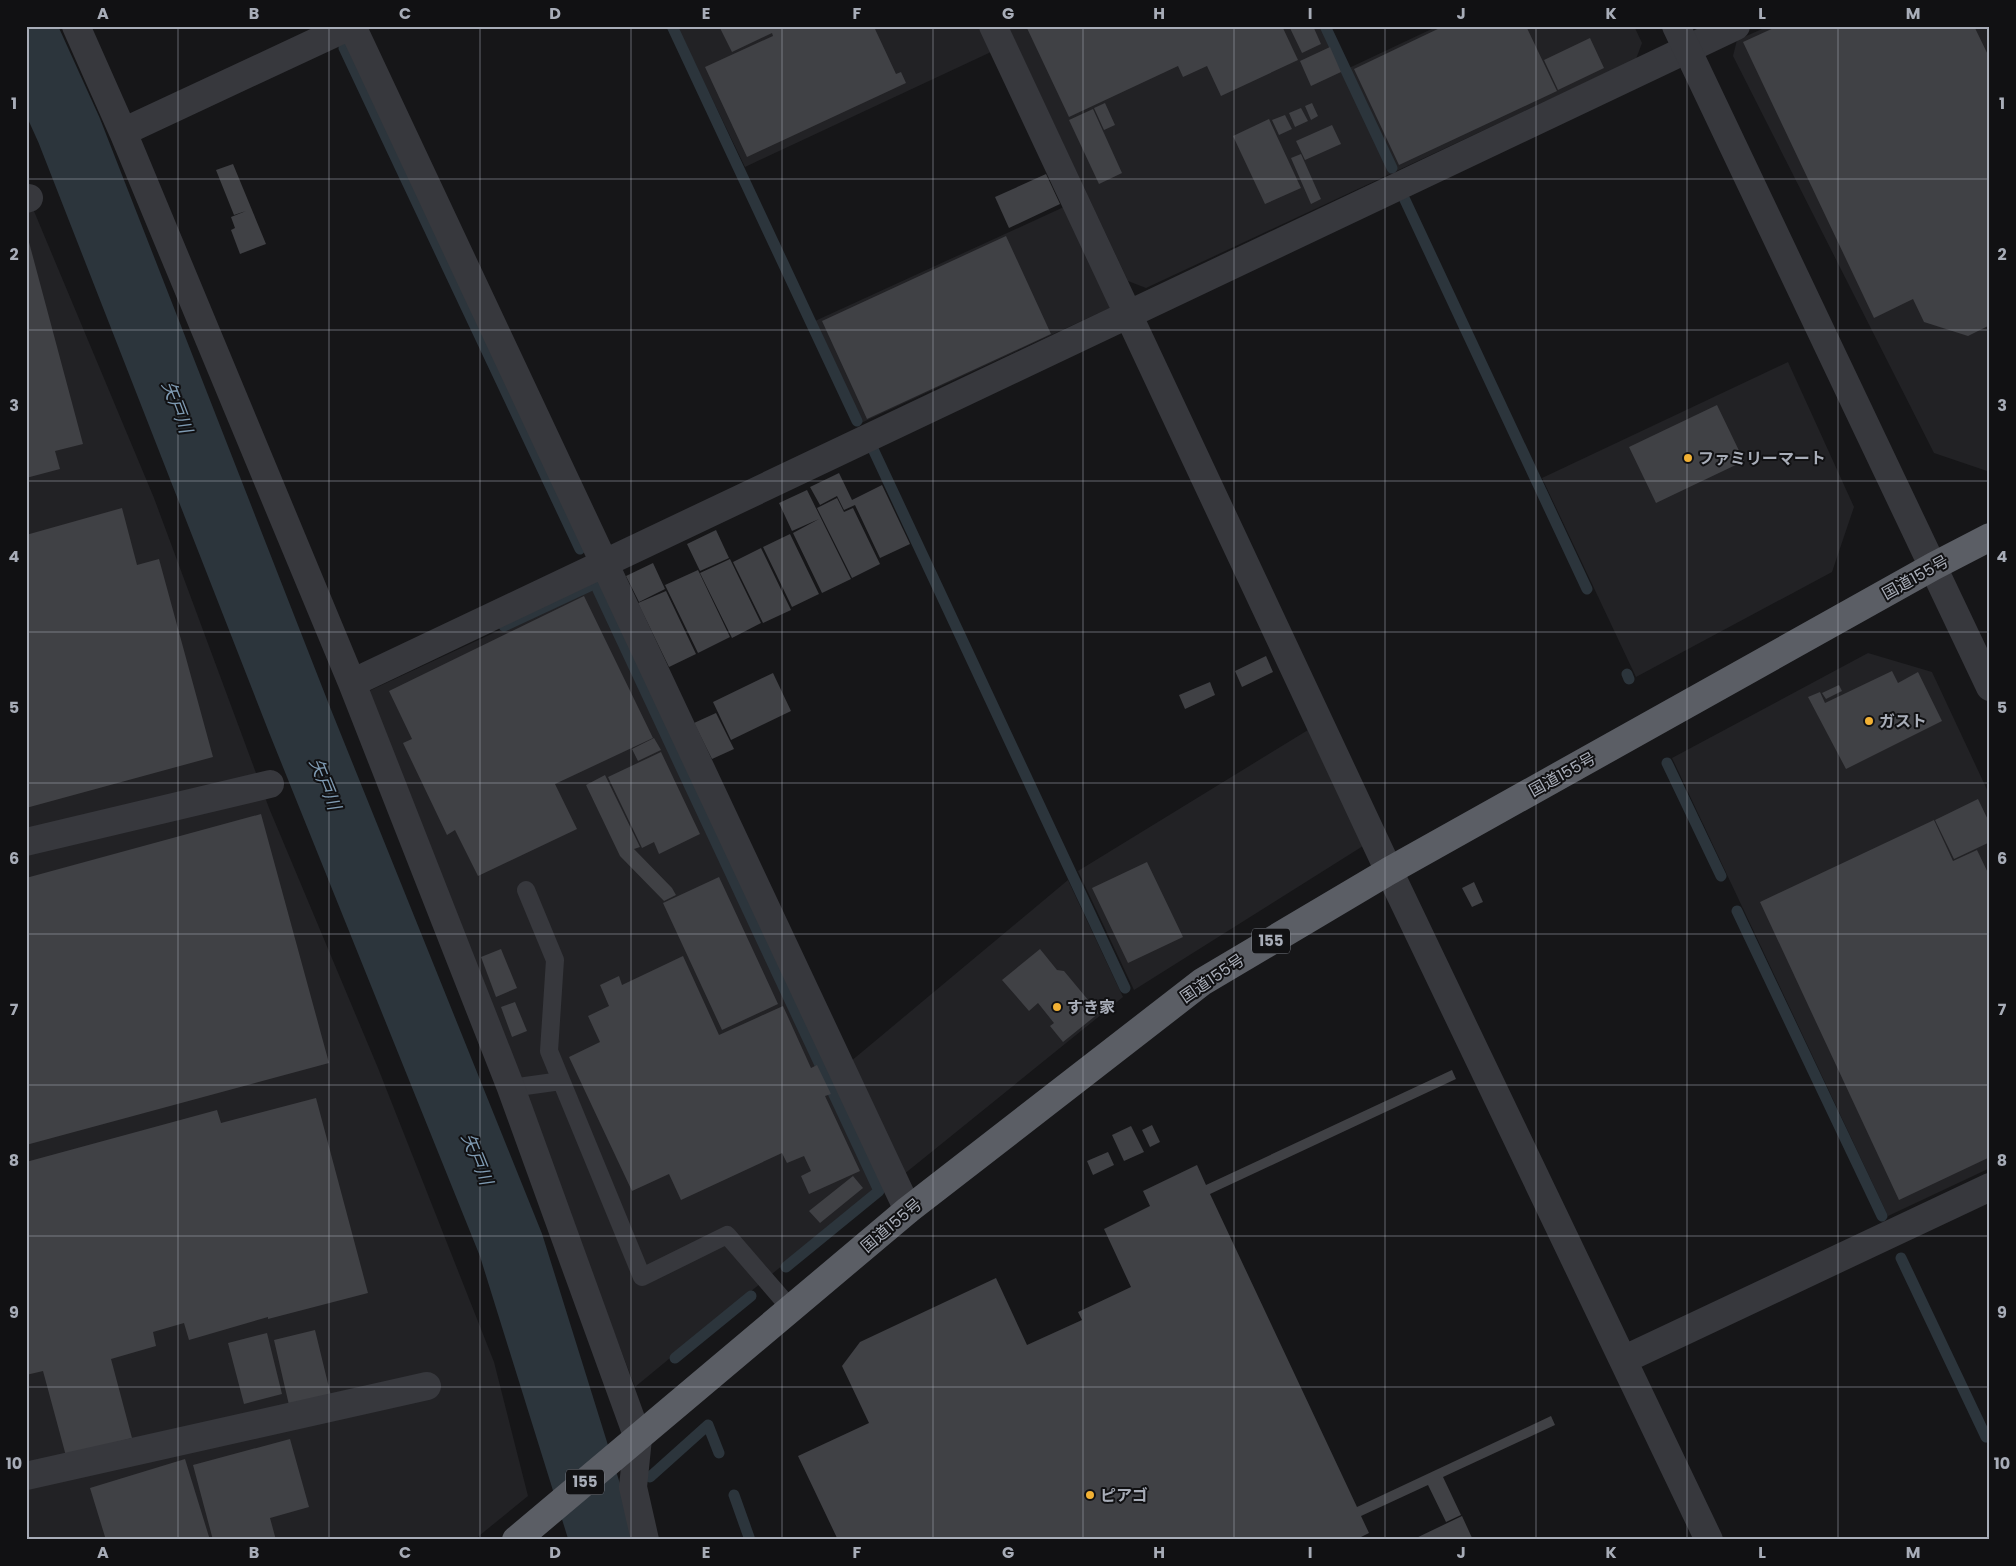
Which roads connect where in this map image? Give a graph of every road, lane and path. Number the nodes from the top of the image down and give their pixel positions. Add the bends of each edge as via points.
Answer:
1 (76, 26) edge
2 (351, 26) edge
3 (993, 26) edge
4 (1736, 26) edge
5 (1681, 38) edge
6 (123, 132) junction
7 (1128, 314) junction
8 (1990, 537) edge
9 (604, 564) junction
10 (1934, 566) junction
11 (352, 683) junction
12 (1990, 687) edge
13 (270, 784) dead end
14 (26, 842) edge
15 (1389, 871) junction
16 (526, 890) dead end
17 (562, 1082) junction
18 (511, 1088) junction
19 (1990, 1187) edge
20 (908, 1210) junction
21 (791, 1309) junction
22 (1623, 1360) junction
23 (427, 1386) dead end
24 (631, 1444) junction
25 (26, 1476) edge
26 (516, 1540) edge
27 (645, 1540) edge
28 (1709, 1540) edge

1 - 6 street
2 - 6 street
2 - 9 street
3 - 7 street
4 - 5 street
5 - 7 street
5 - 10 street
6 - 11 street
7 - 9 street
7 - 15 street
8 - 10 highway, 国道155号 / 155
9 - 11 street
9 - 20 street
10 - 12 street
10 - 15 highway, 国道155号 / 155
11 - 18 street
13 - 14 street
15 - 20 highway, 国道155号 / 155 via 1202,982
15 - 22 street
16 - 17 lane via 555,960 549,1051
17 - 18 lane
17 - 21 lane via 642,1277 727,1235
18 - 24 street
19 - 22 street
20 - 21 highway, 国道155号 / 155
21 - 24 highway, 国道155号 / 155
22 - 28 street
23 - 25 street
24 - 26 highway, 国道155号 / 155
24 - 27 street via 633,1487

